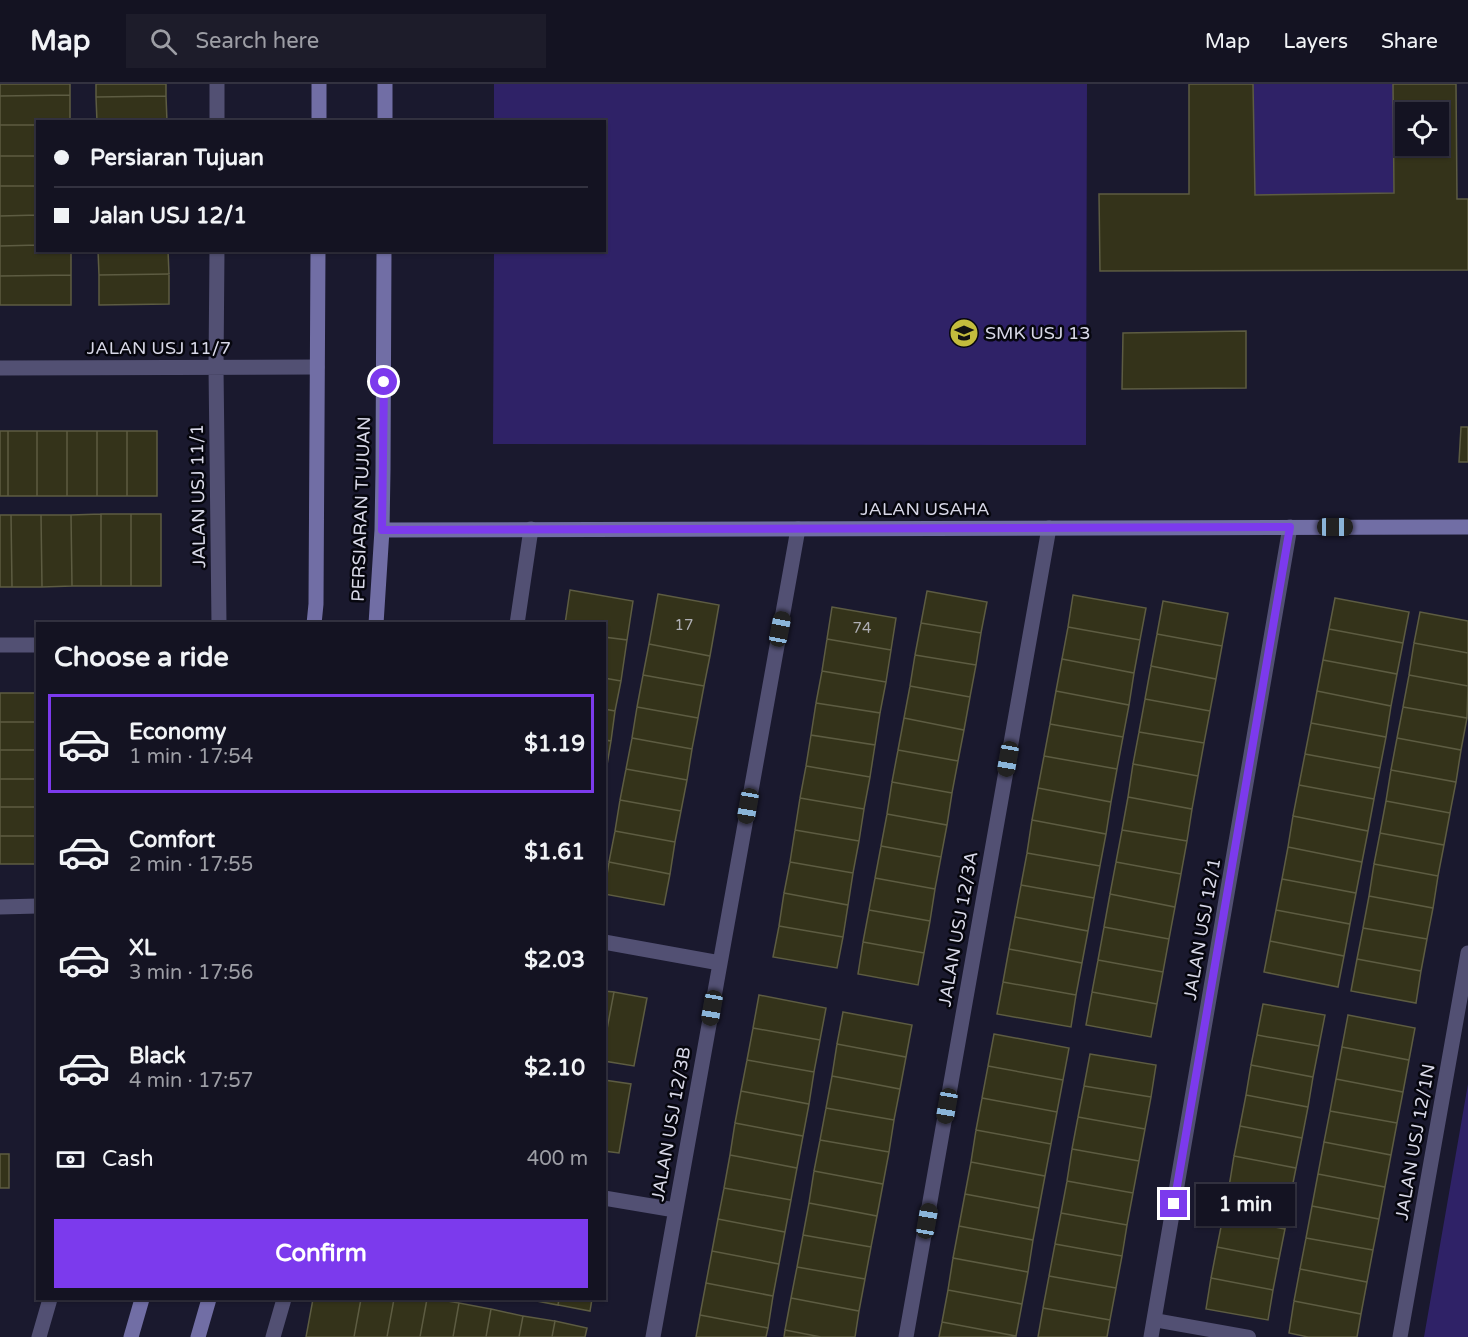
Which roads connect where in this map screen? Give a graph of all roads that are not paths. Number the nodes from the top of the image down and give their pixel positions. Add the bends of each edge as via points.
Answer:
1 (217, 84) edge
2 (319, 84) edge
3 (385, 84) edge
4 (217, 120) edge
5 (319, 120) edge
6 (385, 120) edge
7 (217, 252) edge
8 (318, 252) edge
9 (384, 252) edge
10 (216, 367) junction
11 (317, 367) junction
12 (0, 368) edge
13 (1290, 527) junction
14 (1468, 527) edge
15 (1048, 528) junction
16 (531, 529) junction
17 (798, 529) junction
18 (382, 530) junction
19 (219, 622) edge
20 (314, 622) edge
21 (376, 622) edge
22 (516, 622) edge
23 (0, 645) edge
24 (36, 645) edge
25 (36, 906) edge
26 (0, 907) edge
27 (606, 942) edge
28 (1468, 953) edge
29 (720, 963) junction
30 (606, 1198) edge
31 (675, 1210) junction
32 (50, 1300) edge
33 (142, 1300) edge
34 (209, 1300) edge
35 (284, 1300) edge
36 (1154, 1320) junction
37 (39, 1337) edge
38 (131, 1337) edge
39 (198, 1337) edge
40 (273, 1337) edge
41 (653, 1337) edge
42 (906, 1337) edge
43 (1151, 1337) edge
44 (1249, 1337) edge
45 (1400, 1337) edge

1 - 4 street
2 - 5 street
3 - 6 street
7 - 10 street, JALAN USJ 11/1
8 - 11 street
9 - 18 street, PERSIARAN TUJUAN
10 - 11 street, JALAN USJ 11/7
10 - 12 street, JALAN USJ 11/7
10 - 19 street, JALAN USJ 11/1
11 - 20 street
13 - 14 street, JALAN USAHA
13 - 15 street, JALAN USAHA
13 - 36 street, JALAN USJ 12/1
15 - 17 street, JALAN USAHA
15 - 42 street, JALAN USJ 12/3A
16 - 17 street, JALAN USAHA
16 - 18 street, JALAN USAHA
16 - 22 street
17 - 29 street, JALAN USJ 12/3B
18 - 21 street, PERSIARAN TUJUAN
23 - 24 street
25 - 26 street
27 - 29 street
28 - 45 street, JALAN USJ 12/1N
29 - 31 street, JALAN USJ 12/3B
30 - 31 street
31 - 41 street, JALAN USJ 12/3B
32 - 37 street
33 - 38 street
34 - 39 street
35 - 40 street
36 - 43 street, JALAN USJ 12/1
36 - 44 lane

